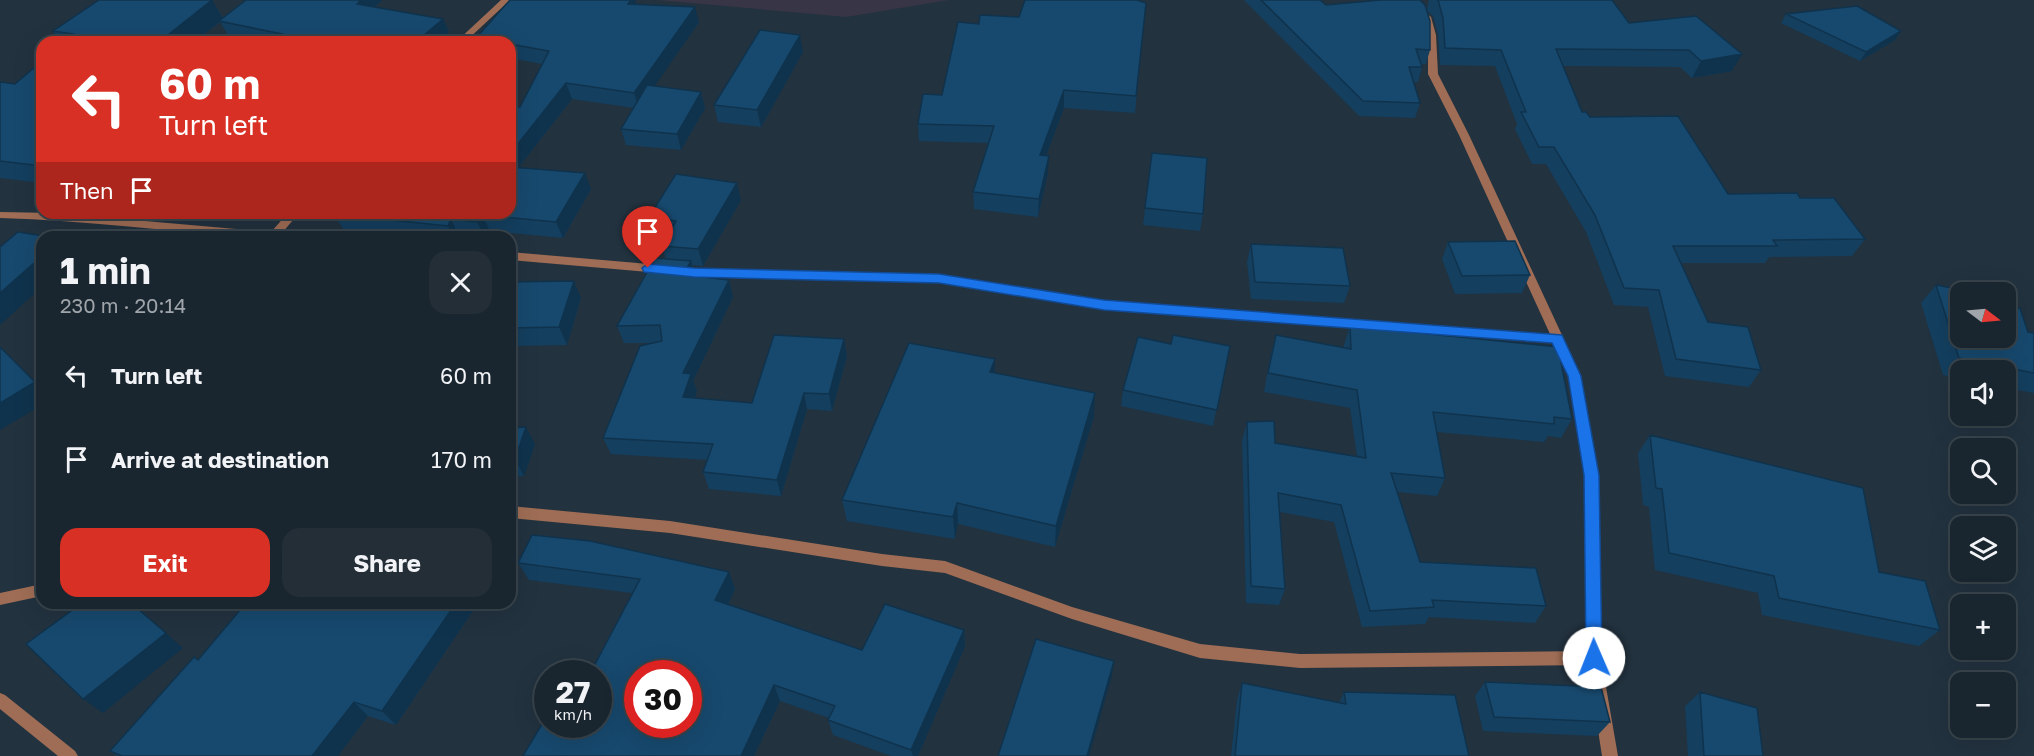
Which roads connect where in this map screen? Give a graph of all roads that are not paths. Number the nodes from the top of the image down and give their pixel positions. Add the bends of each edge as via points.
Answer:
1 (506, 0) edge
2 (1406, 0) edge
3 (466, 36) edge
4 (0, 215) edge
5 (36, 216) edge
6 (83, 219) edge
7 (289, 219) edge
8 (217, 231) edge
9 (278, 231) edge
10 (516, 257) edge
11 (1557, 339) junction
12 (516, 513) edge
13 (36, 591) edge
14 (0, 599) edge
15 (1594, 658) junction
16 (0, 700) edge
17 (70, 756) edge
18 (1610, 756) edge

1 - 3 street
2 - 11 street via 1427,17 1432,35 1433,74
4 - 5 street
6 - 8 street
7 - 9 street
10 - 11 street via 694,273 939,278 1104,305
11 - 15 street via 1575,376 1592,475
12 - 15 street via 670,527 945,567 1072,613 1200,651 1300,662
13 - 14 street
15 - 18 street
16 - 17 street

